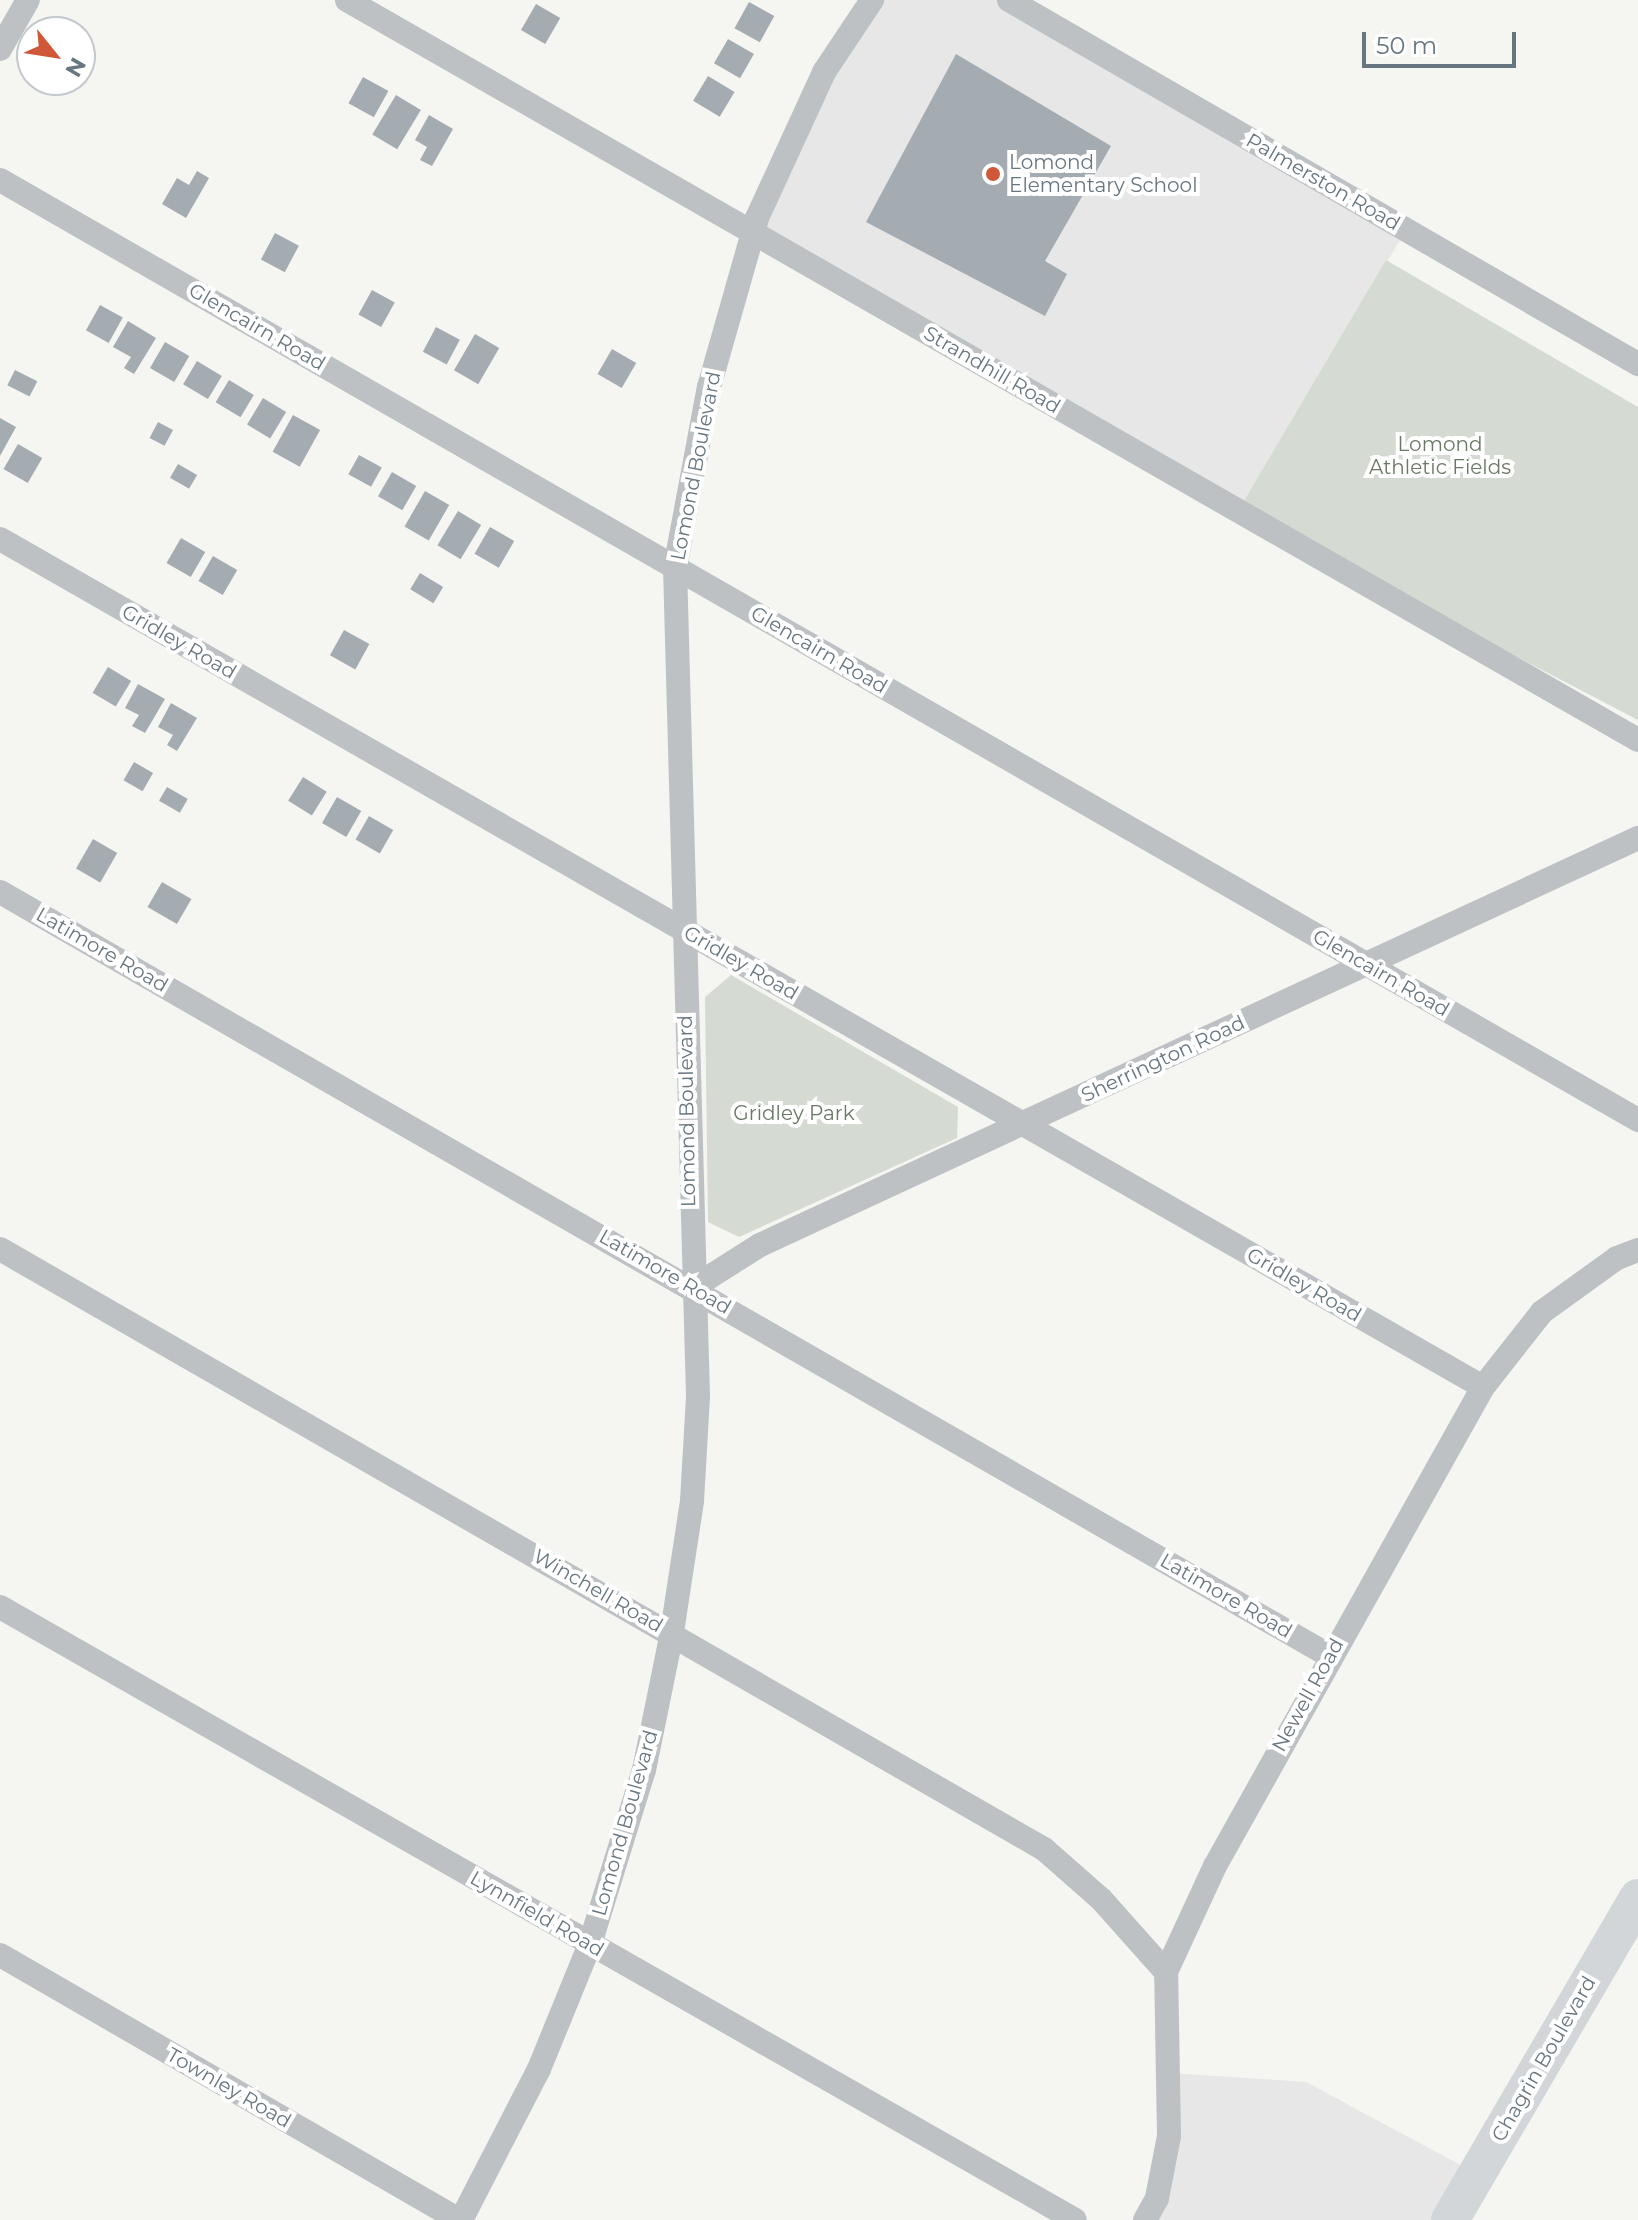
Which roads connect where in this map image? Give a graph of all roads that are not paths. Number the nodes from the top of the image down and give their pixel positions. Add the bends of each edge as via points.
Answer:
1 (28, 0) edge
2 (347, 0) edge
3 (872, 0) edge
4 (1009, 0) edge
5 (0, 49) edge
6 (0, 180) edge
7 (753, 233) junction
8 (1638, 364) edge
9 (0, 539) edge
10 (675, 568) junction
11 (1638, 740) edge
12 (1638, 838) edge
13 (0, 892) edge
14 (683, 930) junction
15 (1366, 965) junction
16 (1638, 1120) edge
17 (1024, 1125) junction
18 (0, 1249) edge
19 (1638, 1250) edge
20 (692, 1288) junction
21 (1483, 1387) junction
22 (0, 1607) edge
23 (672, 1632) junction
24 (1328, 1655) junction
25 (1638, 1898) edge
26 (590, 1944) junction
27 (0, 1955) edge
28 (1166, 1972) junction
29 (460, 2220) edge
30 (1075, 2220) edge
31 (1145, 2220) edge
32 (1450, 2220) edge

1 - 5 street
2 - 7 street, Strandhill Road
3 - 7 street, Lomond Boulevard via 824,72
4 - 8 street, Palmerston Road
6 - 10 street, Glencairn Road
7 - 10 street, Lomond Boulevard via 709,387
7 - 11 street, Strandhill Road
9 - 14 street, Gridley Road
10 - 14 street, Lomond Boulevard
10 - 15 street, Glencairn Road
12 - 15 street, Sherrington Road
13 - 20 street, Latimore Road
14 - 17 street, Gridley Road
14 - 20 street, Lomond Boulevard
15 - 16 street, Glencairn Road
15 - 17 street, Sherrington Road
17 - 20 street, Sherrington Road via 760,1245
17 - 21 street, Gridley Road
18 - 23 street, Winchell Road
19 - 21 street, Newell Road via 1617,1258 1542,1312
20 - 23 street, Lomond Boulevard via 698,1396 693,1486
20 - 24 street, Latimore Road
21 - 24 street, Newell Road
22 - 26 street, Lynnfield Road
23 - 26 street, Lomond Boulevard via 644,1770
23 - 28 street, Winchell Road via 1044,1849 1101,1899
24 - 28 street, Newell Road via 1215,1866
25 - 32 main road, Chagrin Boulevard
26 - 29 street, Lomond Boulevard via 539,2069
26 - 30 street, Lynnfield Road
27 - 29 street, Townley Road
28 - 31 street, Newell Road via 1169,2136 1157,2198

